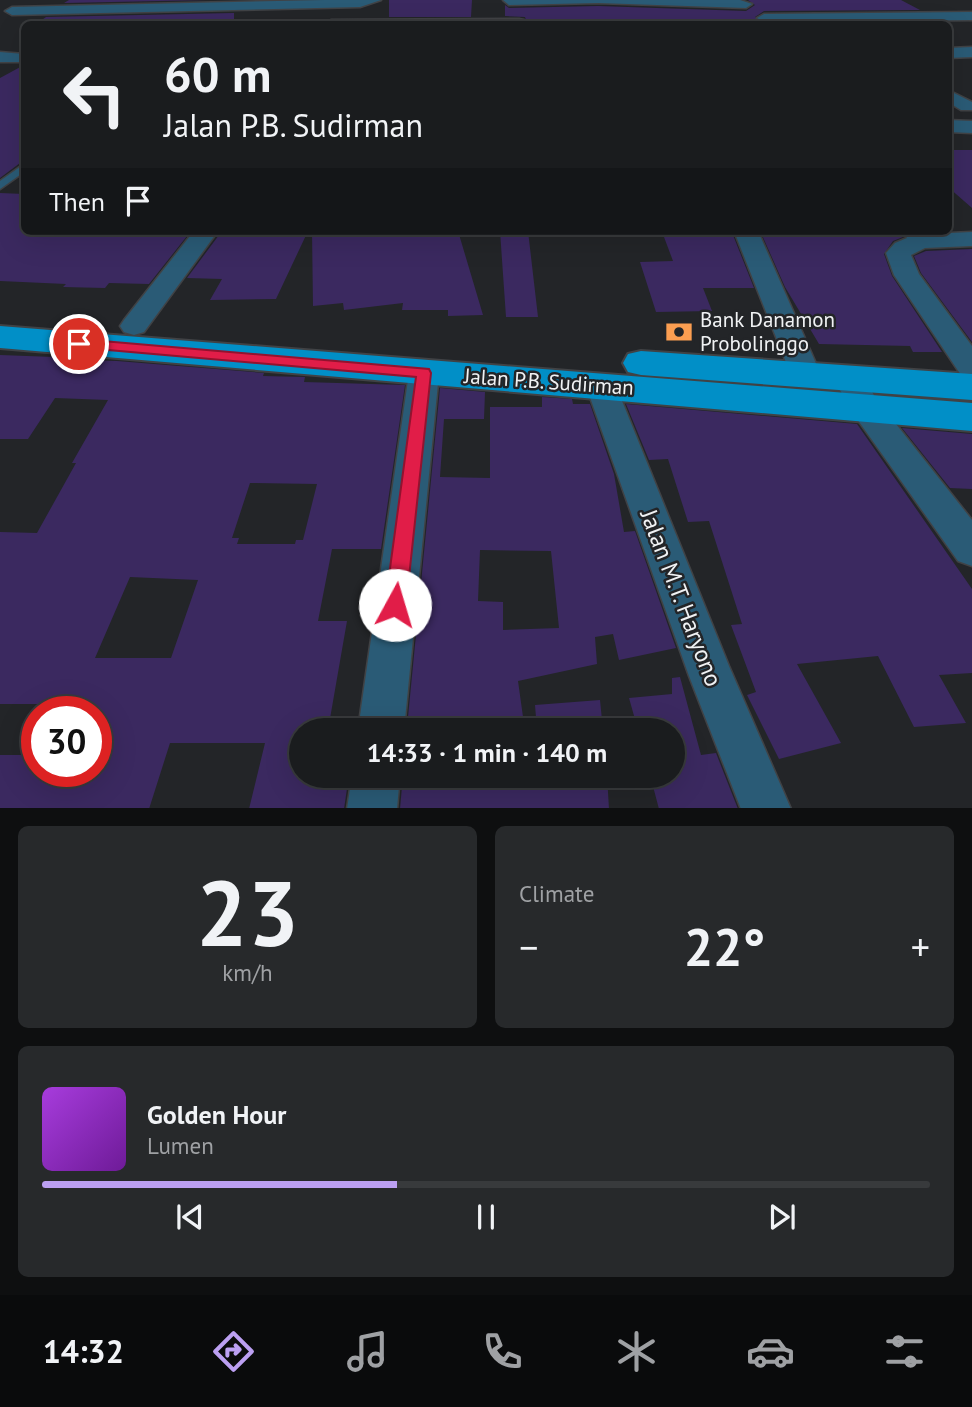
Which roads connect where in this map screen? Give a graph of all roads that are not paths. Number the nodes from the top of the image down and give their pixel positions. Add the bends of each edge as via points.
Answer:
1 (29, 0) edge
2 (64, 0) edge
3 (375, 0) edge
4 (598, 0) edge
5 (919, 0) edge
6 (509, 1) edge
7 (744, 2) edge
8 (267, 5) junction
9 (46, 11) junction
10 (953, 15) junction
11 (972, 16) edge
12 (253, 21) edge
13 (518, 21) edge
14 (767, 21) edge
15 (972, 52) edge
16 (952, 53) edge
17 (0, 57) edge
18 (21, 58) edge
19 (952, 97) edge
20 (967, 106) dead end
21 (952, 125) edge
22 (972, 127) edge
23 (21, 169) edge
24 (0, 186) edge
25 (203, 235) edge
26 (748, 235) edge
27 (918, 236) edge
28 (972, 239) edge
29 (0, 315) edge
30 (134, 326) junction
31 (0, 337) edge
32 (972, 368) edge
33 (424, 373) junction
34 (806, 375) junction
35 (601, 386) junction
36 (972, 387) edge
37 (857, 393) junction
38 (972, 417) edge
39 (972, 549) edge
40 (382, 718) edge
41 (374, 788) edge
42 (372, 808) edge
43 (766, 808) edge

1 - 9 street via 12,10
2 - 9 street
3 - 8 street
4 - 6 street
4 - 7 street
5 - 10 street
6 - 13 street
7 - 14 street
8 - 9 street
8 - 12 street
10 - 11 street
10 - 14 street
15 - 16 street
17 - 18 street
19 - 20 street
21 - 22 street
23 - 24 lane
25 - 30 street
26 - 34 street
27 - 28 street
27 - 32 street via 898,253 907,275
29 - 30 main road, Jalan P.B. Sudirman
30 - 34 main road, Jalan P.B. Sudirman
31 - 33 main road, Jalan P.B. Sudirman
33 - 35 main road, Jalan P.B. Sudirman
33 - 40 street
34 - 37 main road, Jalan P.B. Sudirman
35 - 37 main road, Jalan P.B. Sudirman
35 - 43 street, Jalan M.T. Haryono via 710,676
36 - 37 main road, Jalan P.B. Sudirman
37 - 38 main road, Jalan P.B. Sudirman
37 - 39 street
41 - 42 street

